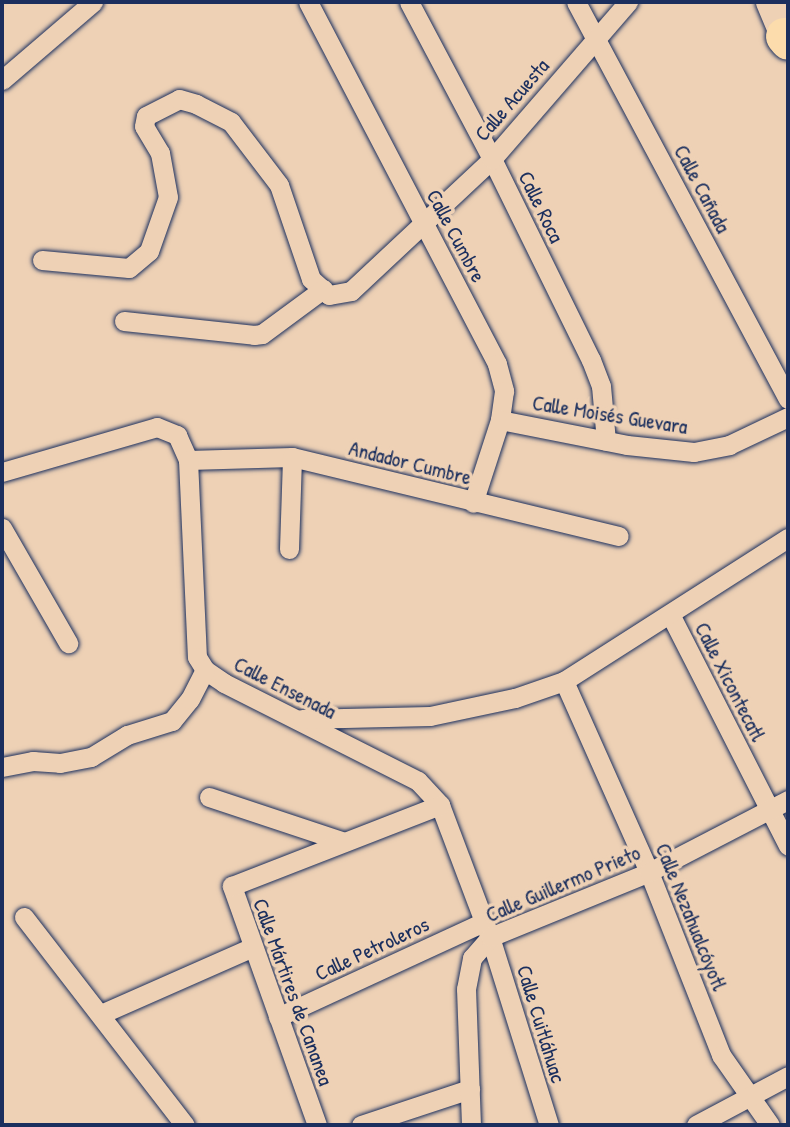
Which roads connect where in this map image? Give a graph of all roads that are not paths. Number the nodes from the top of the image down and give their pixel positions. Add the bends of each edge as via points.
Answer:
1 (93, 2) edge
2 (308, 2) edge
3 (409, 2) edge
4 (576, 2) edge
5 (628, 2) edge
6 (769, 2) edge
7 (596, 39) junction
8 (787, 40) edge
9 (2, 80) edge
10 (492, 159) junction
11 (424, 223) junction
12 (42, 260) dead end
13 (323, 289) junction
14 (124, 321) dead end
15 (788, 399) edge
16 (788, 417) edge
17 (500, 419) junction
18 (606, 441) junction
19 (292, 457) junction
20 (188, 460) junction
21 (2, 472) edge
22 (473, 503) junction
23 (2, 528) edge
24 (619, 536) dead end
25 (788, 538) edge
26 (289, 549) dead end
27 (670, 614) junction
28 (68, 643) dead end
29 (205, 670) junction
30 (565, 681) junction
31 (297, 719) junction
32 (2, 766) edge
33 (209, 797) dead end
34 (788, 800) edge
35 (440, 805) junction
36 (769, 810) junction
37 (344, 842) junction
38 (788, 846) edge
39 (649, 872) junction
40 (24, 917) dead end
41 (487, 929) junction
42 (253, 947) junction
43 (101, 1014) junction
44 (278, 1017) junction
45 (788, 1076) edge
46 (470, 1089) junction
47 (751, 1098) junction
48 (185, 1125) edge
49 (317, 1125) edge
50 (361, 1125) edge
51 (471, 1125) edge
52 (549, 1125) edge
53 (696, 1125) edge
54 (770, 1125) edge

1 - 9 street
2 - 11 street, Calle Cumbre
3 - 10 street, Calle Roca
4 - 7 street, Calle Cañada
5 - 7 street, Calle Acuesta
6 - 8 main road
7 - 10 street, Calle Acuesta
7 - 15 street, Calle Cañada
10 - 11 street, Calle Acuesta
10 - 18 street, Calle Roca via 591,360 601,386
11 - 13 street, Calle Acuesta via 351,291 329,295
11 - 17 street, Calle Cumbre via 497,364 504,391
12 - 13 street via 129,268 149,251 168,197 160,153 144,127 146,116 179,99 231,122 279,185 311,279
13 - 14 street via 262,334
16 - 18 street, Calle Moisés Guevara via 713,450 660,451
17 - 18 street, Calle Moisés Guevara
17 - 22 street, Calle Cumbre
19 - 20 street, Andador Cumbre
19 - 22 street, Andador Cumbre
19 - 26 street
20 - 21 street via 177,435 157,427
20 - 29 street, Calle Ensenada via 197,657
22 - 24 street, Andador Cumbre
23 - 28 street
25 - 27 street
27 - 30 street
27 - 36 street, Calle Xicontecatl
29 - 31 street, Calle Ensenada
29 - 32 street via 172,721 127,734 91,757
30 - 31 street via 515,698 430,716
30 - 39 street, Calle Nezahualcóyotl
31 - 35 street, Calle Ensenada via 418,781
33 - 37 street
34 - 36 street, Calle Guillermo Prieto
35 - 37 street, Calle Mártires de Cananea
35 - 41 street, Calle Ensenada
36 - 38 street, Calle Xicontecatl
36 - 39 street, Calle Guillermo Prieto
37 - 42 street, Calle Mártires de Cananea via 232,886
39 - 41 street, Calle Guillermo Prieto
39 - 47 street, Calle Nezahualcóyotl via 721,1055
40 - 43 street
41 - 44 street, Calle Petroleros
41 - 46 street, Calle Guillermo Prieto via 472,958 466,989
41 - 52 street, Calle Cuitláhuac
42 - 43 street
42 - 44 street, Calle Mártires de Cananea
43 - 48 street
44 - 49 street, Calle Mártires de Cananea
45 - 47 street
46 - 50 street
46 - 51 street, Calle Guillermo Prieto
47 - 53 street
47 - 54 street, Calle Nezahualcóyotl

